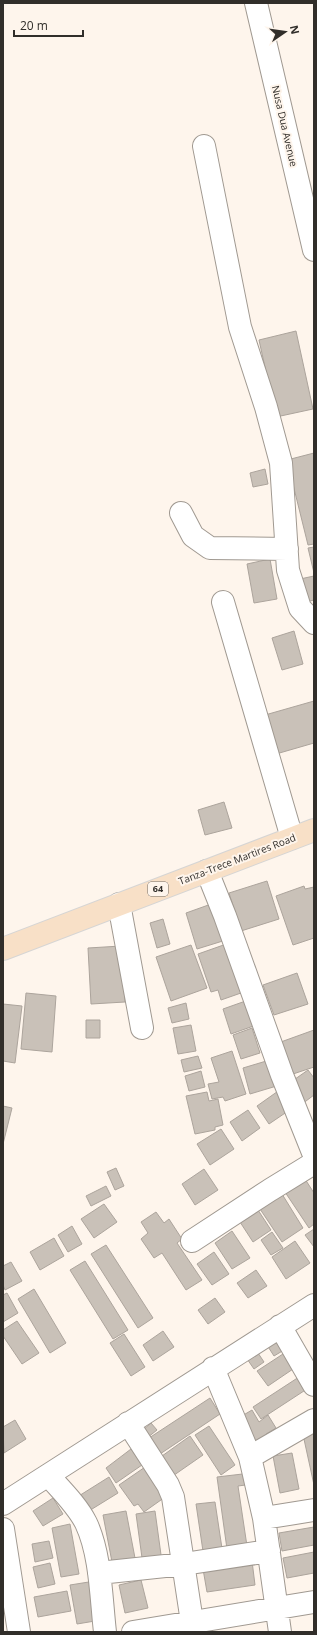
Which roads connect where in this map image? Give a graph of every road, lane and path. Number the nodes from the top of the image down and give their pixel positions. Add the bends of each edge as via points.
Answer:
1 (256, 3) edge
2 (204, 146) dead end
3 (314, 250) edge
4 (181, 513) dead end
5 (287, 549) junction
6 (223, 602) dead end
7 (314, 622) edge
8 (314, 830) edge
9 (292, 838) junction
10 (207, 871) junction
11 (120, 904) junction
12 (3, 949) edge
13 (142, 1028) dead end
14 (314, 1155) edge
15 (314, 1163) edge
16 (192, 1241) dead end
17 (314, 1305) edge
18 (280, 1326) junction
19 (213, 1368) junction
20 (314, 1385) edge
21 (314, 1420) edge
22 (128, 1423) junction
23 (250, 1457) junction
24 (48, 1475) junction
25 (3, 1504) edge
26 (314, 1510) edge
27 (264, 1518) junction
28 (3, 1529) edge
29 (269, 1551) junction
30 (184, 1564) junction
31 (6, 1567) edge
32 (99, 1573) junction
33 (314, 1602) edge
34 (277, 1607) junction
35 (192, 1622) junction
36 (19, 1632) edge
37 (105, 1632) edge
38 (133, 1632) edge
39 (280, 1632) edge

1 - 3 street, Nusa Dua Avenue
2 - 5 street via 240,327 281,463
4 - 5 street via 193,536 210,548
5 - 7 street via 288,570 300,608
6 - 9 street
8 - 9 main road, Tanza-Trece Martires Road / 64
9 - 10 main road, Tanza-Trece Martires Road / 64
10 - 11 main road, Tanza-Trece Martires Road / 64
10 - 14 street
11 - 12 main road, Tanza-Trece Martires Road / 64
11 - 13 street
15 - 16 street
17 - 18 street
18 - 19 street
18 - 20 street
19 - 22 street
19 - 23 street
21 - 23 street
22 - 24 street
22 - 30 street via 173,1497
23 - 27 street
24 - 25 street
24 - 32 street via 86,1523
26 - 27 street
27 - 29 street
28 - 31 street
29 - 30 street
29 - 34 street
30 - 32 street
30 - 35 street
31 - 36 street
32 - 37 street
33 - 34 street
34 - 35 street
34 - 39 street
35 - 38 street

